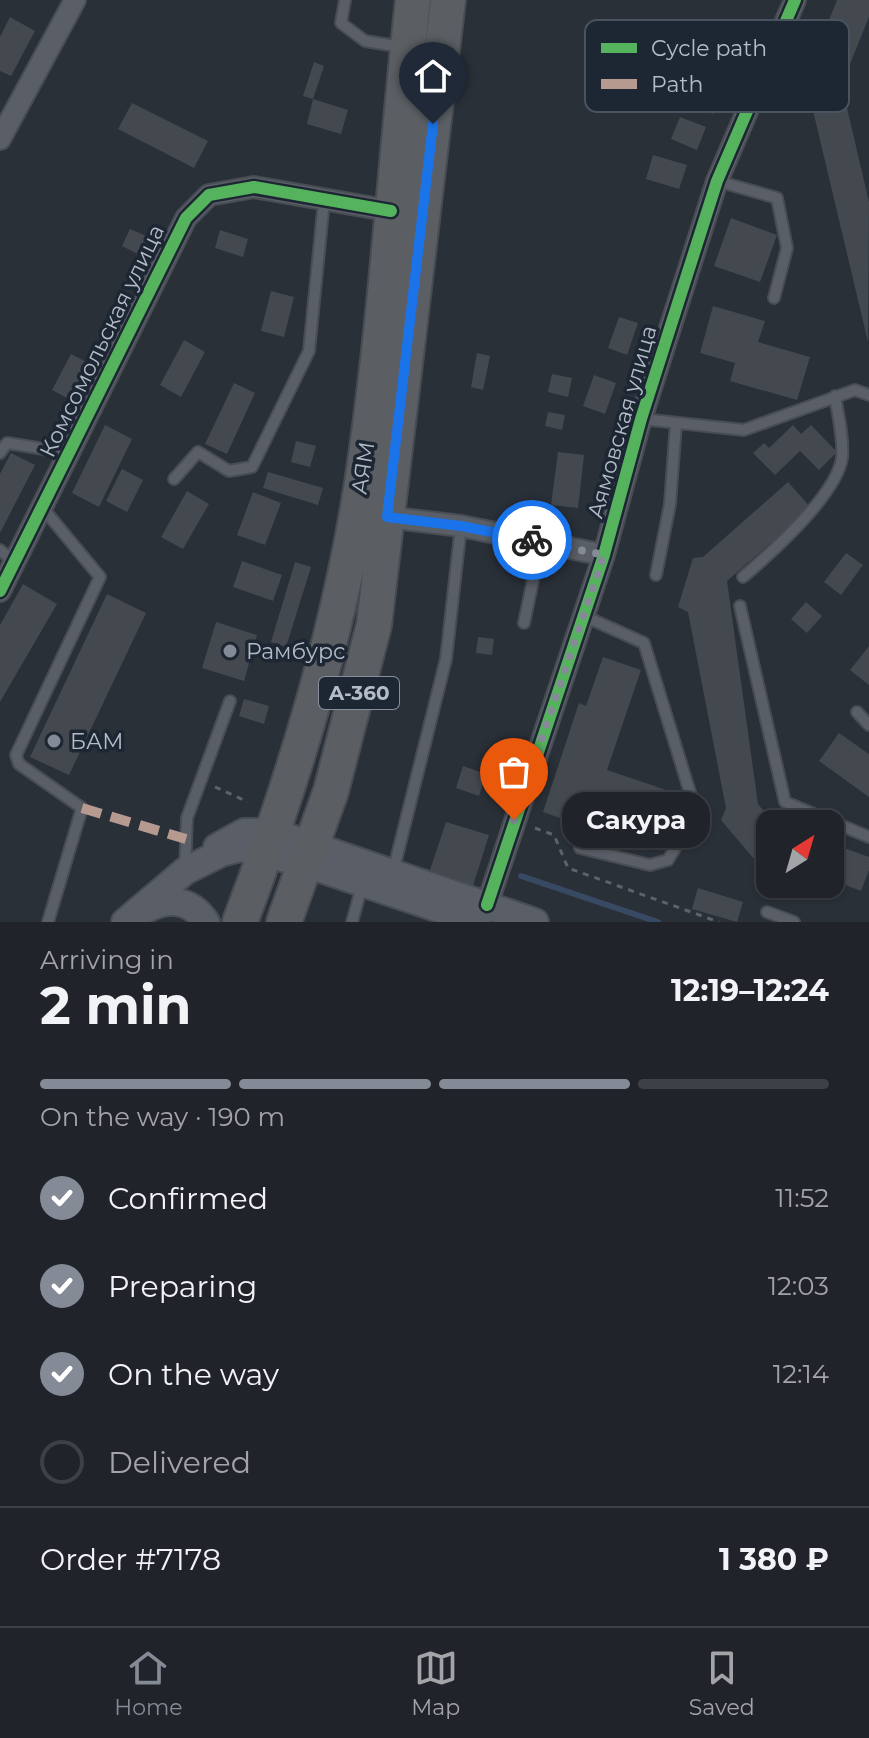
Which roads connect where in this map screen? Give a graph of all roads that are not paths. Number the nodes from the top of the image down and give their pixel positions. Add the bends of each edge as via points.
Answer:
1 (75, 0) edge
2 (345, 0) edge
3 (413, 0) edge
4 (448, 0) edge
5 (795, 0) edge
6 (786, 20) edge
7 (408, 48) junction
8 (747, 112) edge
9 (0, 139) edge
10 (717, 181) junction
11 (324, 201) junction
12 (391, 211) junction
13 (774, 298) dead end
14 (869, 381) edge
15 (855, 390) junction
16 (869, 395) edge
17 (835, 396) junction
18 (641, 419) junction
19 (676, 423) junction
20 (0, 453) edge
21 (69, 453) junction
22 (174, 479) dead end
23 (42, 507) junction
24 (387, 517) junction
25 (461, 526) junction
26 (541, 542) junction
27 (604, 555) junction
28 (7, 556) edge
29 (656, 575) dead end
30 (743, 577) dead end
31 (0, 591) edge
32 (740, 606) dead end
33 (584, 616) junction
34 (524, 623) dead end
35 (230, 701) dead end
36 (857, 712) dead end
37 (869, 725) edge
38 (869, 837) edge
39 (270, 842) junction
40 (580, 848) dead end
41 (309, 855) junction
42 (185, 871) junction
43 (392, 874) junction
44 (363, 884) junction
45 (767, 912) dead end
46 (482, 914) edge
47 (126, 921) edge
48 (48, 922) edge
49 (206, 922) edge
50 (240, 922) edge
51 (284, 922) edge
52 (352, 922) edge
53 (535, 922) edge
54 (794, 922) edge

1 - 9 street
2 - 7 lane via 341,23 365,41
3 - 7 highway, АЯМ / А-360
4 - 24 highway, АЯМ / А-360
5 - 6 street, Аямовская улица
7 - 12 highway, АЯМ / А-360
8 - 10 street, Аямовская улица
10 - 13 lane via 777,198 787,248
10 - 18 street, Аямовская улица
11 - 12 street, Комсомольская улица
11 - 21 street, Комсомольская улица via 254,187 209,195 186,218
11 - 22 lane via 309,351 252,467 229,471 198,452
12 - 39 highway, АЯМ / А-360 via 365,463 318,689
14 - 15 lane
15 - 16 lane
15 - 17 lane
17 - 19 lane via 744,430
17 - 30 lane via 842,460 821,497 784,542
18 - 19 lane
18 - 27 street, Аямовская улица
19 - 29 lane via 670,504
20 - 21 lane via 7,443
21 - 23 street, Комсомольская улица
23 - 28 street, Комсомольская улица
23 - 48 lane via 100,577 16,755 19,764 82,808
24 - 25 street
24 - 41 highway, АЯМ / А-360 via 364,672
25 - 26 street
25 - 43 lane via 446,659
26 - 27 street
26 - 34 lane
27 - 33 street, Аямовская улица
28 - 31 street, Комсомольская улица
32 - 38 lane via 785,802
33 - 40 lane via 644,643 692,799 685,831 668,860 650,865
33 - 46 street, Аямовская улица
35 - 42 lane via 187,818
36 - 37 lane
39 - 41 street
39 - 42 street via 233,849
39 - 50 highway, АЯМ / А-360
41 - 43 street
41 - 44 street
41 - 51 highway, АЯМ / А-360
42 - 47 street
43 - 46 street
44 - 46 street
44 - 52 lane
45 - 54 lane
46 - 53 street
47 - 49 street via 150,906 176,901 196,910

